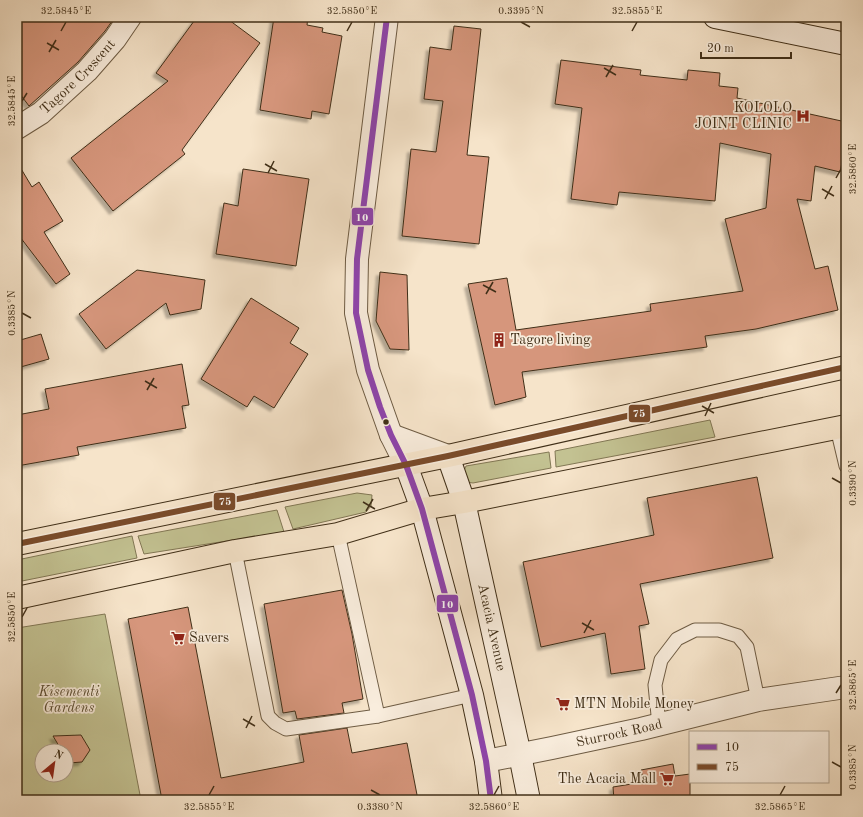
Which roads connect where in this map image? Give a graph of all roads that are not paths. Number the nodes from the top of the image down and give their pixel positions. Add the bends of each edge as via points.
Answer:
1 (130, 17) edge
2 (387, 17) edge
3 (715, 17) edge
4 (785, 24) edge
5 (846, 44) edge
6 (17, 128) edge
7 (846, 367) edge
8 (842, 427) edge
9 (392, 435) junction
10 (448, 456) junction
11 (406, 465) junction
12 (846, 466) edge
13 (464, 502) junction
14 (422, 509) junction
15 (338, 534) junction
16 (17, 544) edge
17 (235, 552) junction
18 (17, 598) edge
19 (846, 687) edge
20 (472, 695) junction
21 (758, 700) junction
22 (378, 716) junction
23 (659, 725) junction
24 (520, 755) junction
25 (486, 761) junction
26 (492, 800) edge
27 (528, 800) edge

1 - 6 street, Tagore Crescent via 115,39 86,71 41,113
2 - 9 street via 357,259 356,313 368,370
3 - 4 street
4 - 5 street
7 - 10 main road
8 - 12 lane
8 - 13 main road
9 - 10 street
9 - 11 street
10 - 11 main road
10 - 13 street, Acacia Avenue
11 - 14 street
11 - 16 main road
13 - 14 main road
13 - 24 street, Acacia Avenue
14 - 15 main road
14 - 20 street
15 - 17 main road
15 - 22 lane
17 - 18 main road
17 - 22 lane via 268,716 275,724 286,729
19 - 21 street, Sturrock Road
20 - 22 lane
20 - 25 street
21 - 23 street, Sturrock Road
21 - 23 lane via 747,647 738,636 719,630 695,630 676,639 660,660 655,685
23 - 24 street, Sturrock Road
24 - 25 street, Sturrock Road
24 - 27 street, Acacia Avenue
25 - 26 street

